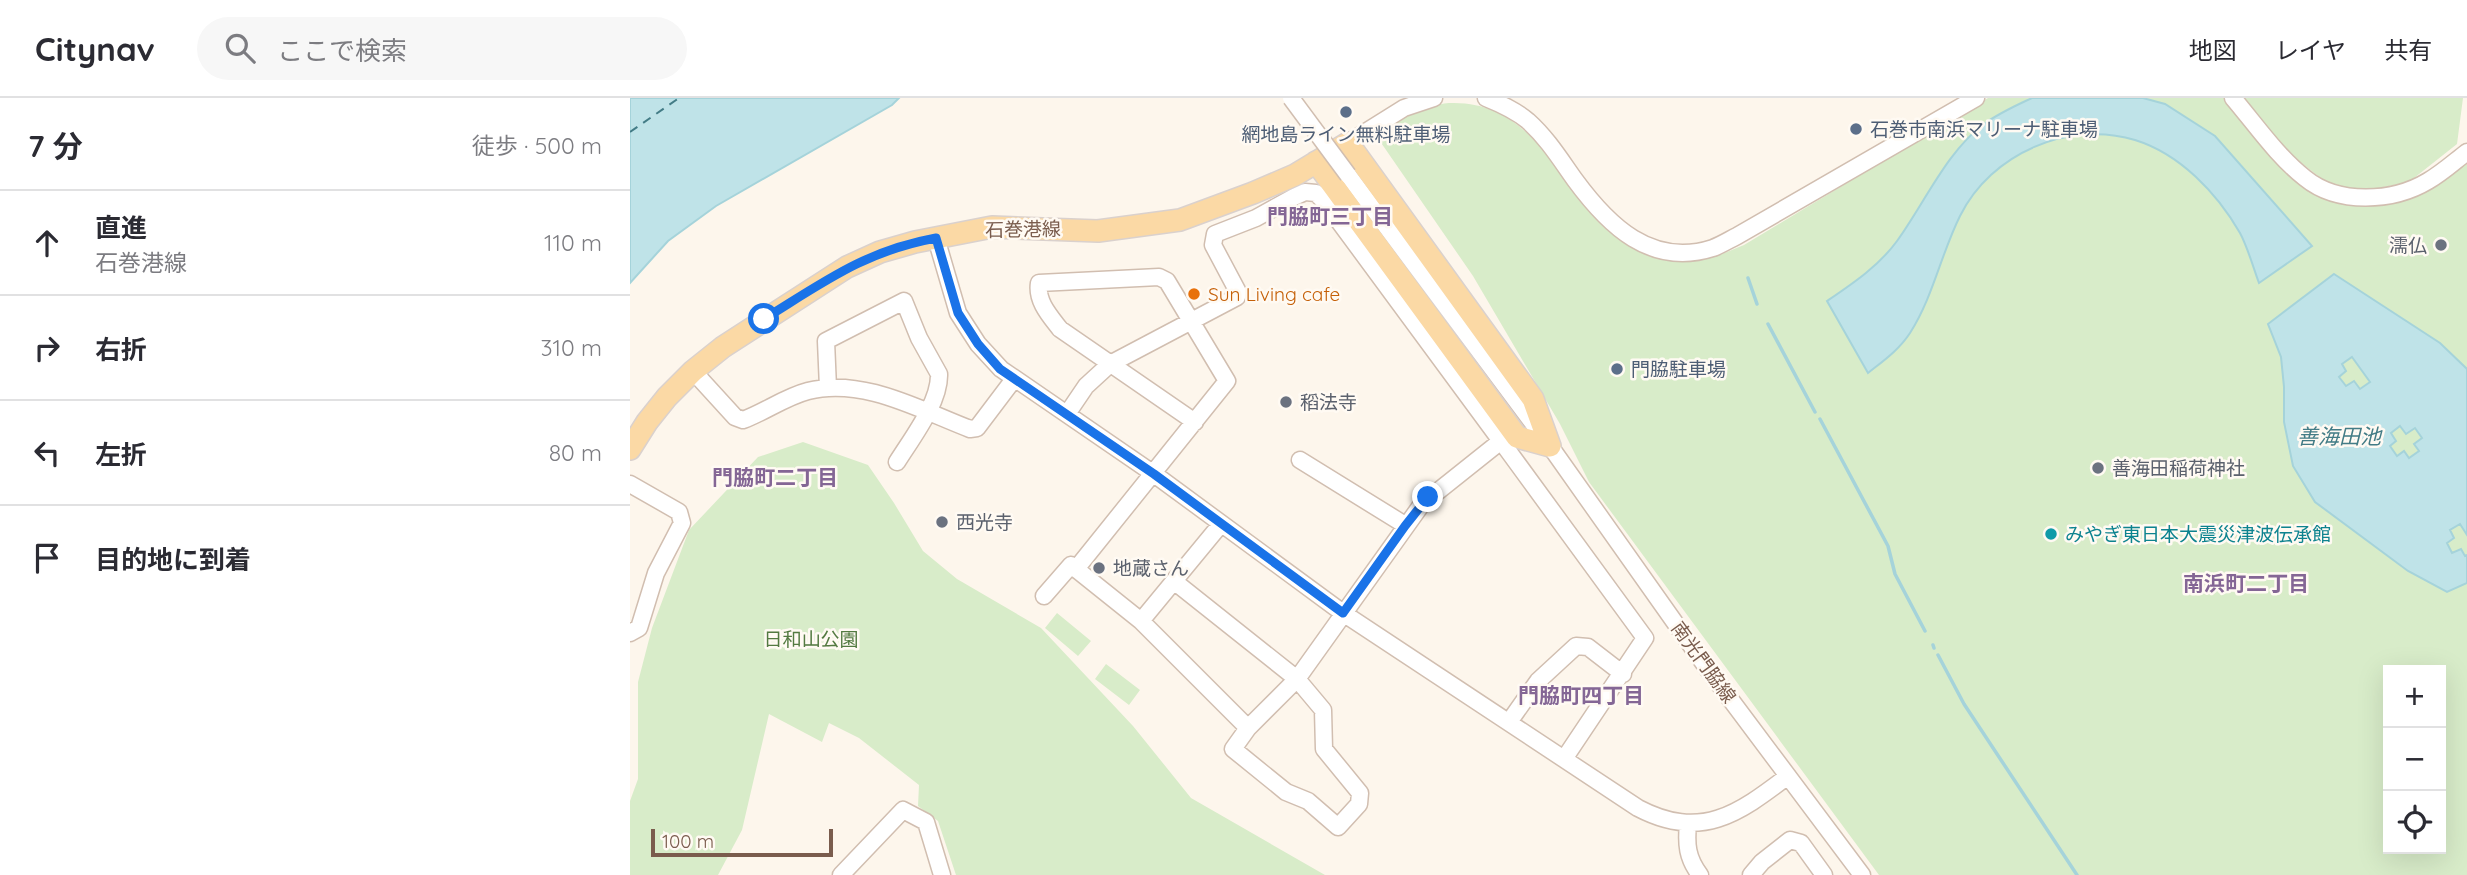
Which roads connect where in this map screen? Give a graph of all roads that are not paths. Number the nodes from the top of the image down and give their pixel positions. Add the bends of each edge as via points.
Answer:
1 (1291, 98) edge
2 (1434, 98) edge
3 (1486, 98) edge
4 (1976, 98) edge
5 (2233, 98) edge
6 (1348, 144) junction
7 (2467, 152) edge
8 (1317, 162) junction
9 (936, 238) junction
10 (1191, 323) junction
11 (1111, 364) junction
12 (693, 371) junction
13 (1014, 379) junction
14 (828, 388) junction
15 (928, 413) junction
16 (1067, 414) junction
17 (1195, 422) junction
18 (1501, 441) junction
19 (1550, 446) junction
20 (630, 449) edge
21 (1300, 460) dead end
22 (897, 462) dead end
23 (1154, 474) junction
24 (630, 484) edge
25 (1221, 524) junction
26 (1405, 526) junction
27 (1076, 569) junction
28 (1175, 582) junction
29 (1044, 596) dead end
30 (1343, 613) junction
31 (1141, 621) junction
32 (630, 634) edge
33 (1623, 674) junction
34 (1297, 679) junction
35 (1509, 722) junction
36 (1248, 728) junction
37 (1564, 759) junction
38 (1788, 776) junction
39 (1688, 824) junction
40 (841, 875) edge
41 (942, 875) edge
42 (1700, 875) edge
43 (1751, 875) edge
44 (1824, 875) edge
45 (1862, 875) edge

1 - 19 street, 南光門脇線, bridge
2 - 6 street via 1404,108
3 - 4 street via 1528,121 1616,228 1647,246 1679,251 1713,248 1737,236
5 - 7 street via 2306,180 2347,196 2379,197 2406,191 2429,181
6 - 8 main road, 石巻港線
6 - 19 main road via 1533,399
8 - 9 main road, 石巻港線 via 1253,193 1180,220 1098,231 992,227
8 - 19 main road via 1517,437
9 - 12 main road, 石巻港線 via 880,252 847,267
9 - 13 street via 958,313 988,357
10 - 11 street
10 - 11 street via 1167,281 1159,277 1040,283 1046,312 1060,329
10 - 17 street via 1227,382
10 - 18 street via 1237,298 1213,245 1215,234 1305,192 1316,193
11 - 16 street via 1086,386
11 - 17 street
12 - 14 street via 735,418 743,420 805,392
12 - 20 main road, 石巻港線 via 660,405
13 - 15 street via 974,429
13 - 16 street
14 - 15 street via 861,390
14 - 15 street via 826,341 904,301 939,374
15 - 22 street
16 - 23 street
17 - 23 street
18 - 26 street via 1428,497
18 - 33 street via 1645,638
19 - 38 street, 南光門脇線
21 - 26 street
23 - 25 street
23 - 27 street
24 - 32 street via 679,512 682,523 656,573 639,628
25 - 28 street
25 - 30 street
26 - 30 street
27 - 29 street via 1071,565
27 - 31 street
28 - 31 street
28 - 34 street
30 - 34 street
30 - 35 street
31 - 36 street
33 - 35 street via 1588,647 1576,646 1538,681
33 - 37 street
34 - 36 street
34 - 36 street via 1323,710 1324,749 1360,793 1359,804 1338,827 1233,749
35 - 37 street
37 - 39 street via 1649,814
38 - 39 street via 1735,813
38 - 45 street, 南光門脇線
39 - 42 street via 1687,853
40 - 41 street via 903,810 926,822
43 - 44 street via 1790,840 1801,843

